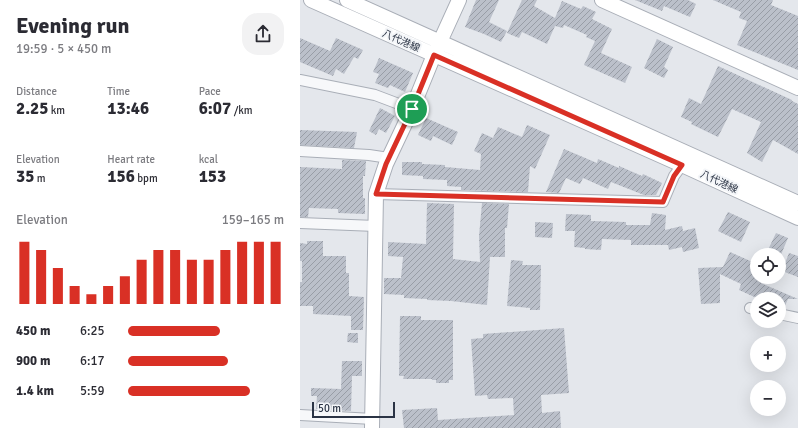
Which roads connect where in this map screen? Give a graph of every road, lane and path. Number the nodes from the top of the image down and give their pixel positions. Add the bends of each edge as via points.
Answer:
1 (311, 0) edge
2 (347, 0) edge
3 (459, 0) edge
4 (602, 0) edge
5 (440, 42) junction
6 (434, 55) junction
7 (300, 80) edge
8 (798, 88) edge
9 (412, 109) junction
10 (300, 151) edge
11 (389, 158) junction
12 (682, 165) junction
13 (376, 194) junction
14 (798, 203) edge
15 (798, 218) edge
16 (300, 222) edge
17 (376, 226) junction
18 (786, 315) edge
19 (798, 318) edge
20 (300, 415) edge
21 (373, 423) edge

1 - 6 main road, 八代港線
2 - 5 main road, 八代港線
3 - 5 main road
4 - 8 main road
5 - 6 main road
5 - 14 main road, 八代港線
6 - 9 main road
6 - 12 main road, 八代港線
7 - 9 street via 375,95
9 - 11 main road
10 - 11 street
11 - 13 main road
12 - 13 street via 674,176 663,202
12 - 15 main road, 八代港線
13 - 17 main road
16 - 17 street
17 - 21 main road
18 - 19 street
20 - 21 street

